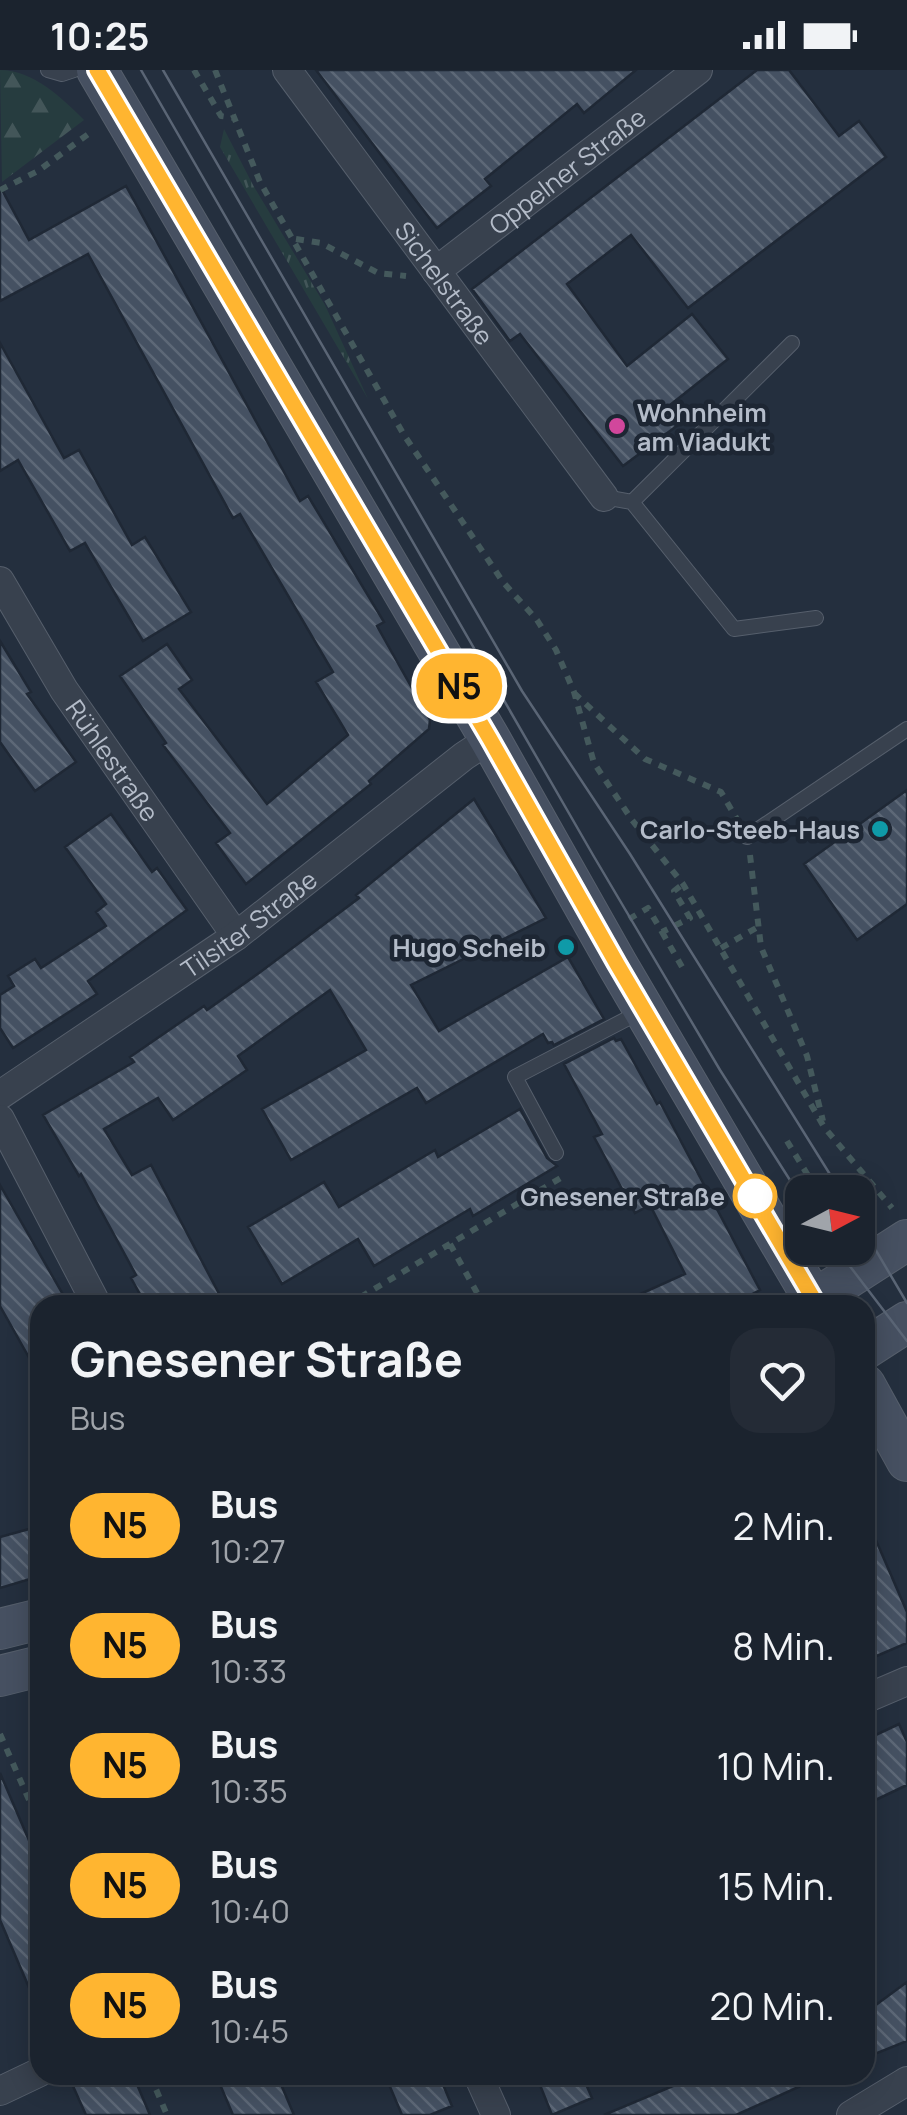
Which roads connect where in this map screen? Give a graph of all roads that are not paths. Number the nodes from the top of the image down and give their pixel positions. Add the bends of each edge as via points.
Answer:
1 (48, 70) edge
2 (74, 70) edge
3 (97, 70) edge
4 (287, 70) edge
5 (698, 70) edge
6 (436, 271) junction
7 (792, 344) dead end
8 (618, 500) junction
9 (0, 581) edge
10 (816, 618) dead end
11 (907, 729) edge
12 (490, 739) junction
13 (748, 837) road end
14 (236, 936) junction
15 (644, 1010) junction
16 (0, 1096) edge
17 (0, 1119) edge
18 (556, 1153) dead end
19 (902, 1227) edge
20 (92, 1295) edge
21 (807, 1295) edge
22 (821, 1295) edge
23 (907, 1322) edge
24 (875, 1343) edge
25 (875, 1403) edge
26 (907, 1461) edge
27 (30, 1622) edge
28 (0, 1629) edge
29 (30, 1668) edge
30 (0, 1676) edge
31 (907, 1681) edge
32 (875, 1695) edge
33 (30, 2076) edge
34 (907, 2081) edge
35 (482, 2085) edge
36 (0, 2090) edge
37 (858, 2114) edge
38 (496, 2115) edge

1 - 2 lane
3 - 12 main road
4 - 6 street, Sichelstraße
5 - 6 street, Oppelner Straße
6 - 8 street, Sichelstraße
7 - 8 lane
8 - 10 lane via 734,629
9 - 14 street, Rühlestraße via 64,690
11 - 13 lane
12 - 14 street, Tilsiter Straße
12 - 15 main road
14 - 16 street, Tilsiter Straße
15 - 18 lane via 515,1077
15 - 21 main road
17 - 20 street
19 - 22 main road
23 - 24 main road
25 - 26 main road
27 - 28 main road
29 - 30 main road
31 - 32 street
33 - 36 street
34 - 37 street
35 - 38 street

